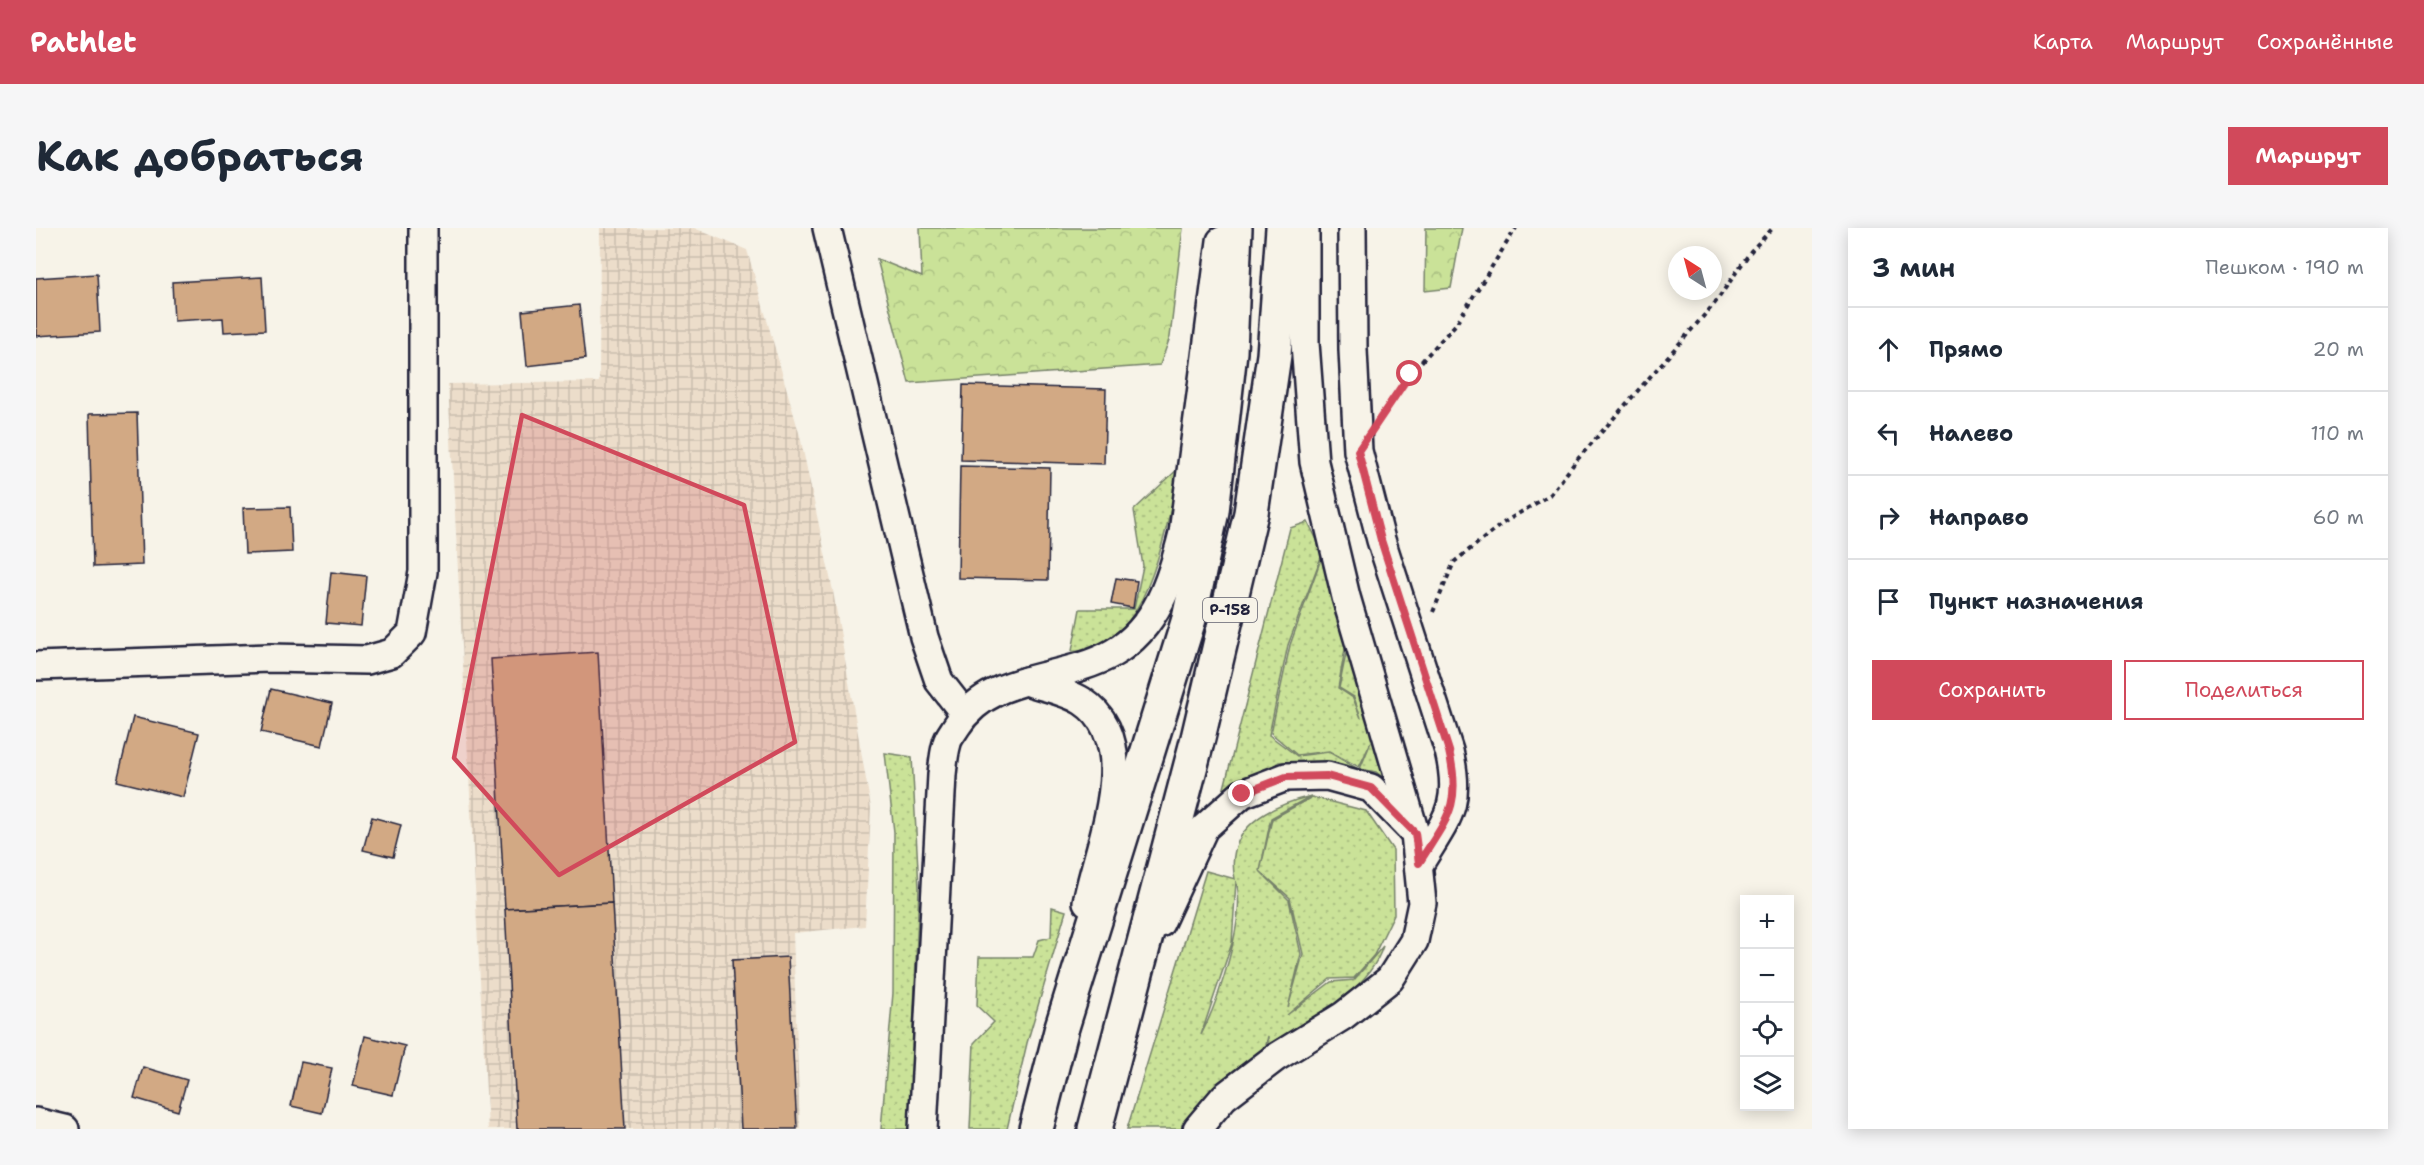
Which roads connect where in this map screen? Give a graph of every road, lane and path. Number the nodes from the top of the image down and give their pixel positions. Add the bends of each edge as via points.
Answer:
1 (423, 228) edge
2 (827, 228) edge
3 (1223, 228) edge
4 (1236, 228) edge
5 (1283, 228) edge
6 (1305, 228) edge
7 (1353, 228) edge
8 (1516, 228) edge
9 (1773, 228) edge
10 (1358, 451) junction
11 (1420, 659) junction
12 (36, 666) edge
13 (1026, 681) junction
14 (964, 713) junction
15 (1415, 833) junction
16 (1419, 863) junction
17 (1133, 984) junction
18 (1062, 1027) junction
19 (36, 1122) edge
20 (65, 1129) edge
21 (924, 1129) edge
22 (1036, 1129) edge
23 (1095, 1129) edge
24 (1197, 1129) edge

1 - 12 street via 423,572 412,633 392,653 367,660 270,658
2 - 14 street via 924,637 939,681
3 - 13 street via 1183,533 1173,575 1155,612 1115,652 1083,666
4 - 18 highway, Р-158 via 1230,352 1208,532 1189,619
5 - 17 highway, Р-158 via 1274,355 1251,513
6 - 15 street via 1305,343 1314,462 1346,597
7 - 10 street
8 - 10 path via 1456,324 1410,374
9 - 11 path via 1751,251 1715,303 1551,494 1503,523 1454,562 1428,621 1429,637
10 - 11 street via 1381,540
11 - 16 street via 1456,780 1450,813
13 - 14 street via 987,695
13 - 18 street via 1081,700 1096,714 1114,749 1114,789
14 - 21 street via 947,741 942,775
15 - 16 street
15 - 17 street via 1371,788 1327,776 1286,777 1242,794 1204,828
16 - 24 street via 1422,903 1414,941 1390,979 1224,1097
17 - 23 highway, Р-158
18 - 22 highway, Р-158
19 - 20 street

